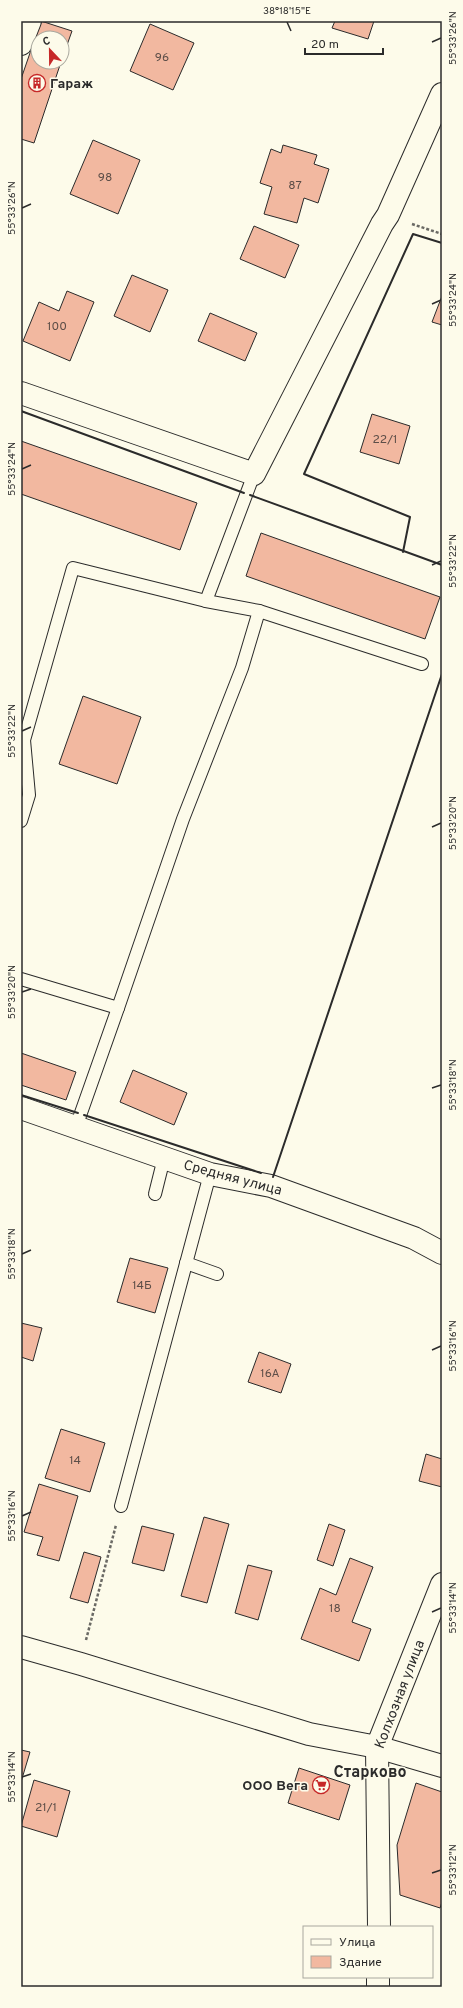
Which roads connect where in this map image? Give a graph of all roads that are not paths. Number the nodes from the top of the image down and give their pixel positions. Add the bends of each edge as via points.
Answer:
1 (30, 21) edge
2 (21, 44) edge
3 (442, 94) edge
4 (21, 393) edge
5 (254, 474) junction
6 (206, 601) junction
7 (259, 611) junction
8 (422, 664) dead end
9 (21, 820) edge
10 (21, 979) edge
11 (118, 1008) junction
12 (21, 1108) edge
13 (76, 1127) junction
14 (164, 1158) junction
15 (210, 1174) junction
16 (155, 1194) dead end
17 (442, 1253) edge
18 (186, 1263) junction
19 (217, 1274) dead end
20 (121, 1506) road end
21 (442, 1584) edge
22 (21, 1648) edge
23 (377, 1747) junction
24 (442, 1766) edge
25 (379, 1926) edge

1 - 2 street
3 - 5 street via 385,220
4 - 5 street
5 - 6 lane
6 - 7 lane
6 - 9 lane via 73,568 24,740 29,795
7 - 8 lane
7 - 11 lane via 242,668 183,819
10 - 11 lane
11 - 13 lane
12 - 13 street, Средняя улица
13 - 14 street, Средняя улица
14 - 15 street, Средняя улица
14 - 16 lane
15 - 17 street, Средняя улица via 271,1186 414,1238
15 - 18 lane
18 - 19 lane
18 - 20 lane
21 - 23 street, Колхозная улица
22 - 23 street via 309,1734
23 - 24 street
23 - 25 street, Колхозная улица

